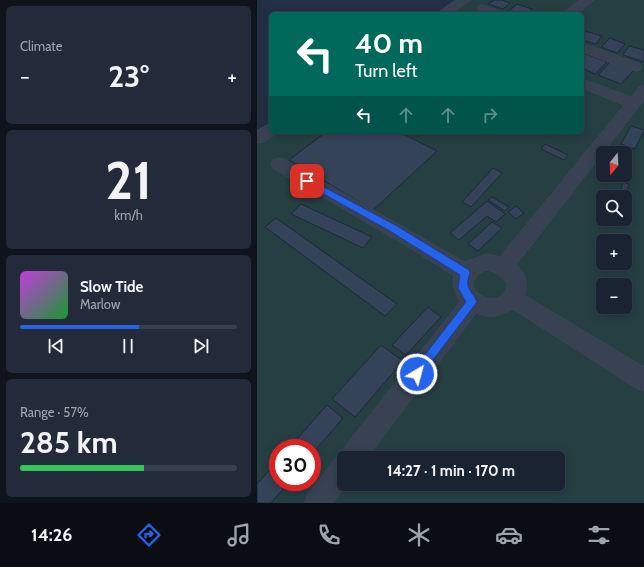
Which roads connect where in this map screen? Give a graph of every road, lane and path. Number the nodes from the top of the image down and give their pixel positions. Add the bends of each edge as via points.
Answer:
1 (464, 0) edge
2 (588, 0) edge
3 (483, 9) dead end
4 (446, 12) edge
5 (491, 12) edge
6 (572, 12) edge
7 (584, 48) edge
8 (635, 67) dead end
9 (584, 84) edge
10 (644, 90) edge
11 (633, 103) junction
12 (269, 130) edge
13 (257, 138) edge
14 (279, 164) dead end
15 (504, 266) junction
16 (465, 273) junction
17 (512, 298) junction
18 (472, 302) junction
19 (644, 380) edge
20 (357, 451) edge
21 (337, 477) edge
22 (317, 503) edge

1 - 4 street
2 - 6 street
3 - 5 street
7 - 8 street
9 - 11 street
10 - 11 street
11 - 15 street
12 - 13 street
14 - 16 street
15 - 16 street via 491,262 478,264
15 - 17 street via 515,277 517,284
16 - 18 street via 463,288
17 - 18 street via 498,307 485,307
17 - 19 street
18 - 20 street
21 - 22 street

